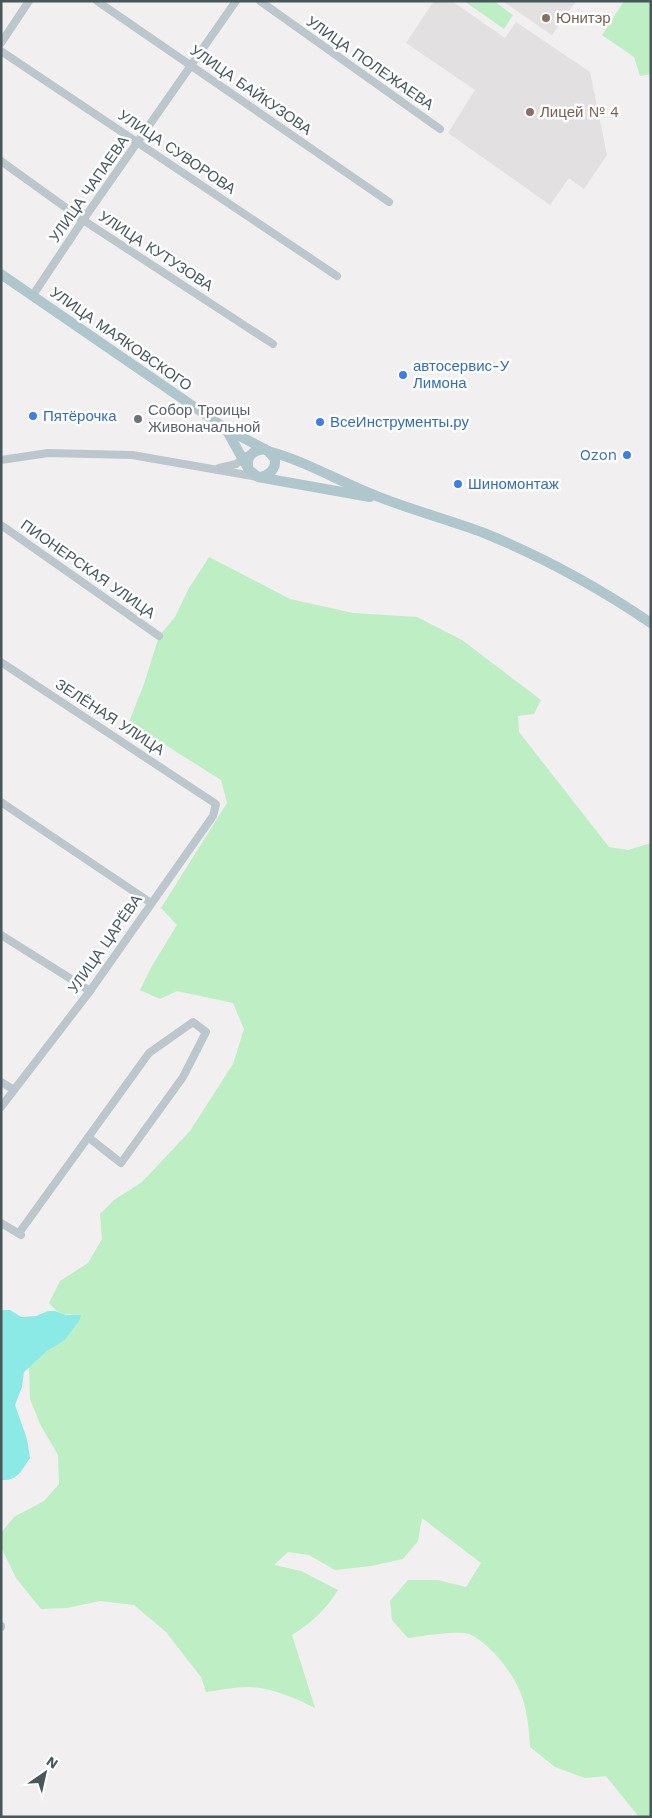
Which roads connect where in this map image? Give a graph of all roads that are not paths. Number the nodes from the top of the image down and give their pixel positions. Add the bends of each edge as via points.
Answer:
1 (29, 1) edge
2 (97, 1) edge
3 (236, 1) edge
4 (260, 1) edge
5 (1, 43) edge
6 (1, 51) edge
7 (191, 65) junction
8 (440, 129) dead end
9 (138, 143) junction
10 (1, 161) edge
11 (389, 202) dead end
12 (84, 220) junction
13 (1, 274) edge
14 (337, 276) dead end
15 (33, 295) junction
16 (273, 344) dead end
17 (224, 428) junction
18 (267, 450) junction
19 (1, 460) edge
20 (246, 462) junction
21 (212, 469) junction
22 (259, 477) junction
23 (386, 500) junction
24 (1, 525) edge
25 (651, 623) edge
26 (159, 636) dead end
27 (1, 662) edge
28 (204, 796) joint
29 (1, 802) edge
30 (151, 903) junction
31 (1, 935) edge
32 (90, 991) junction
33 (1, 1082) edge
34 (14, 1090) junction
35 (1, 1107) edge
36 (88, 1138) junction
37 (1, 1223) edge

1 - 5 street
2 - 7 street, УЛИЦА БАЙКУЗОВА
3 - 7 street, УЛИЦА ЧАПАЕВА
4 - 8 street, УЛИЦА ПОЛЕЖАЕВА
6 - 9 street, УЛИЦА СУВОРОВА
7 - 9 street, УЛИЦА ЧАПАЕВА
7 - 11 street, УЛИЦА БАЙКУЗОВА
9 - 12 street, УЛИЦА ЧАПАЕВА
9 - 14 street, УЛИЦА СУВОРОВА
10 - 12 street, УЛИЦА КУТУЗОВА
12 - 15 street, УЛИЦА ЧАПАЕВА
12 - 16 street, УЛИЦА КУТУЗОВА
13 - 15 main road, УЛИЦА МАЯКОВСКОГО
15 - 17 main road, УЛИЦА МАЯКОВСКОГО
17 - 18 main road, УЛИЦА МАЯКОВСКОГО
17 - 20 main road, УЛИЦА МАЯКОВСКОГО
18 - 20 main road via 253,452
18 - 22 main road via 275,459 274,468 268,475
18 - 23 main road, УЛИЦА МАЯКОВСКОГО
19 - 21 street via 48,452 132,455
20 - 21 street
20 - 22 main road via 249,470
21 - 22 street
22 - 23 main road
23 - 25 main road via 529,552 602,591
24 - 26 street, ПИОНЕРСКАЯ УЛИЦА
27 - 28 street, ЗЕЛЁНАЯ УЛИЦА
28 - 30 street, УЛИЦА ЦАРЁВА via 216,804 213,816
29 - 30 street
30 - 32 street, УЛИЦА ЦАРЁВА
31 - 32 street
32 - 34 street, УЛИЦА ЦАРЁВА
33 - 34 street
34 - 35 street, УЛИЦА ЦАРЁВА
36 - 36 street via 149,1052 193,1022 206,1032 183,1077 121,1163
36 - 37 street via 20,1234

